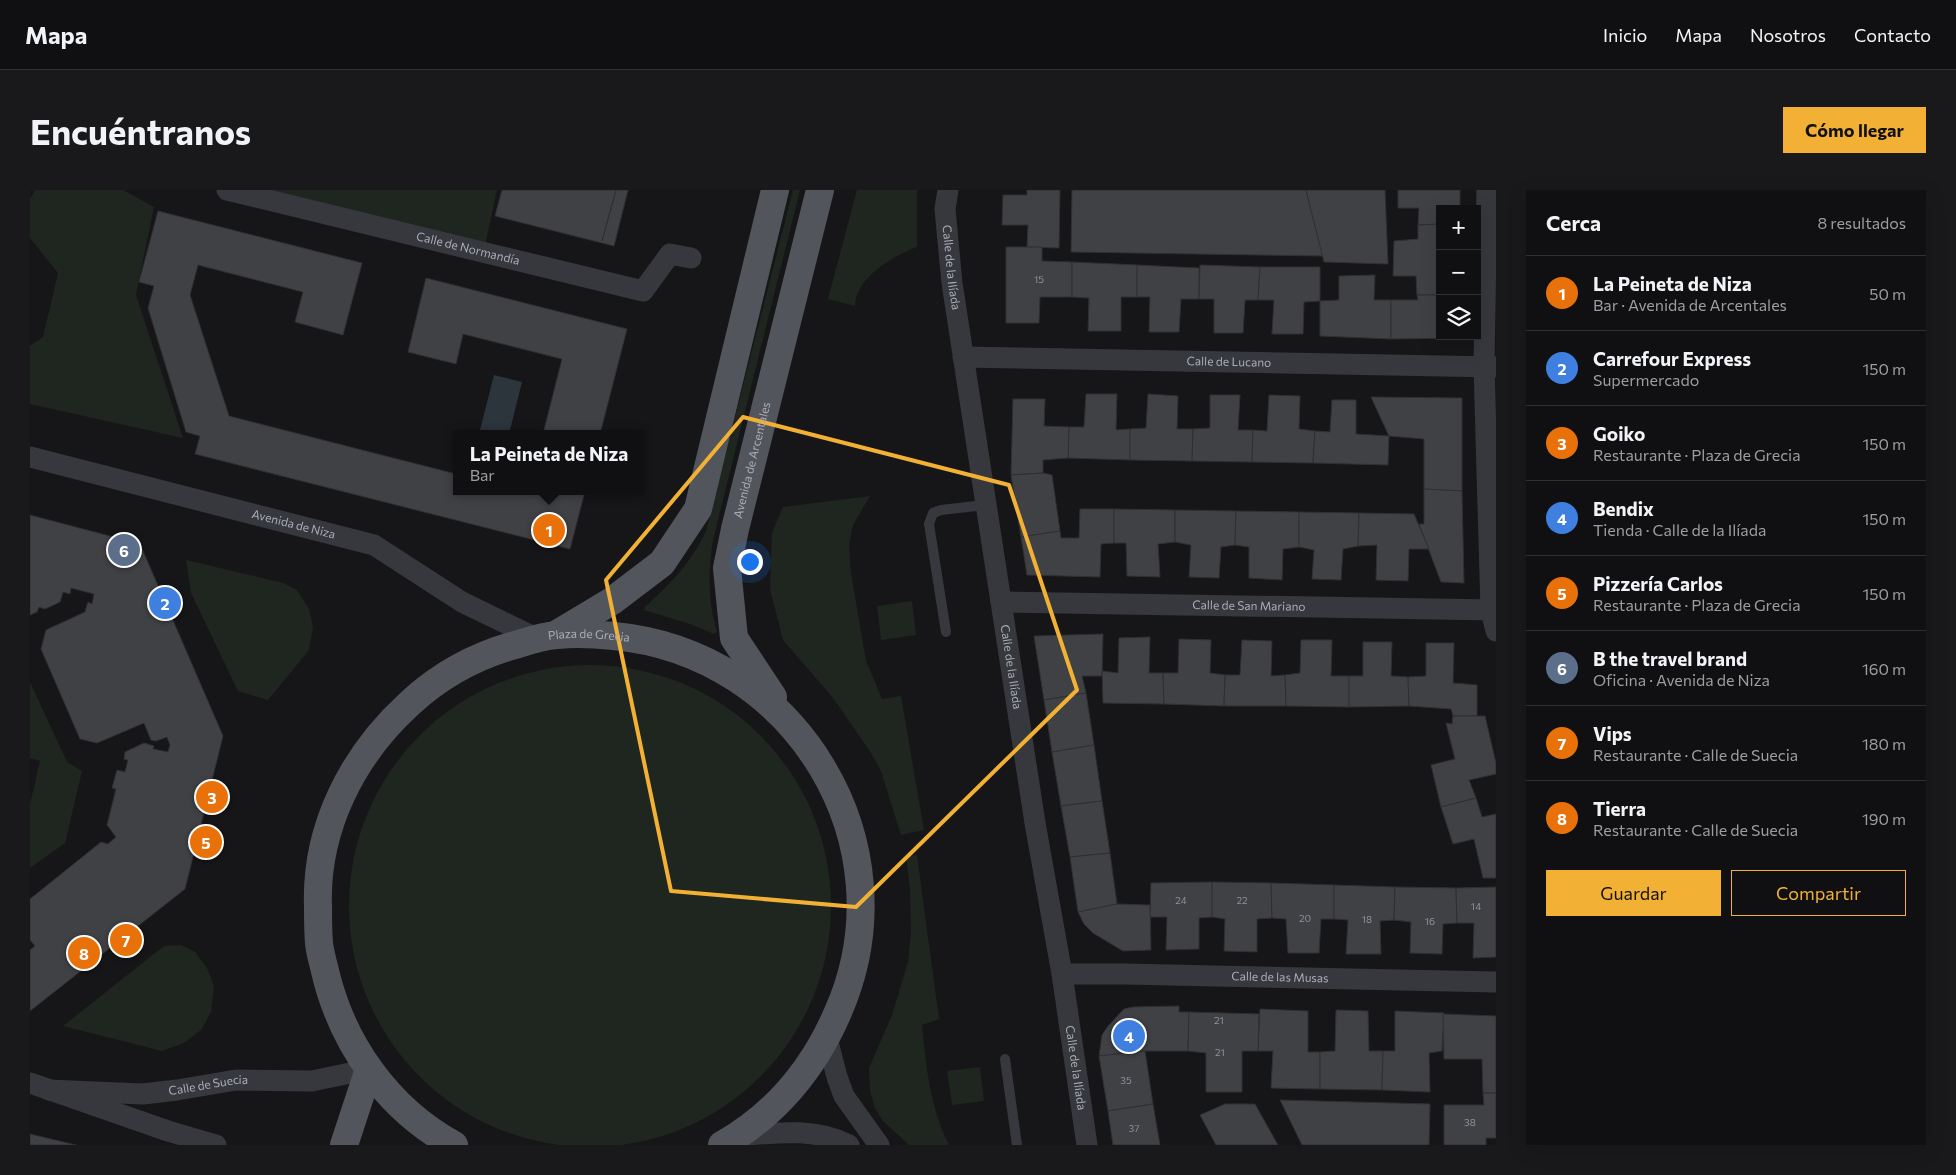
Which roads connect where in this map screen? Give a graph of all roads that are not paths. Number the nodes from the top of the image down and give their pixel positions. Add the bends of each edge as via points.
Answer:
1 (226, 190) edge
2 (774, 190) edge
3 (820, 190) edge
4 (948, 190) edge
5 (1487, 190) edge
6 (690, 258) dead end
7 (963, 357) junction
8 (1490, 366) edge
9 (30, 457) edge
10 (985, 505) junction
11 (1001, 602) junction
12 (1494, 610) edge
13 (1496, 631) edge
14 (946, 632) dead end
15 (547, 637) junction
16 (787, 719) junction
17 (1062, 974) junction
18 (1496, 982) edge
19 (827, 1038) junction
20 (1005, 1059) dead end
21 (369, 1069) junction
22 (39, 1086) edge
23 (727, 1142) edge
24 (216, 1145) edge
25 (344, 1145) edge
26 (454, 1145) edge
27 (849, 1145) edge
28 (879, 1145) edge
29 (1017, 1145) edge
30 (1087, 1145) edge

1 - 6 street, Calle de Normandía via 643,291 670,254
2 - 15 main road via 698,509 662,563 612,601
3 - 16 main road, Avenida de Arcentales via 727,568 734,638
4 - 7 street, Calle de la Ilíada via 945,209
5 - 8 street
7 - 8 street, Calle de Lucano
7 - 10 street, Calle de la Ilíada
8 - 12 street
9 - 15 street, Avenida de Niza via 374,545 462,602
10 - 11 street, Calle de la Ilíada
10 - 14 lane via 941,510 931,517 929,524
11 - 12 street, Calle de San Mariano
11 - 17 street, Calle de la Ilíada
12 - 13 street
15 - 16 main road, Plaza de Grecia via 594,634 637,638 679,649 718,666 755,690
15 - 21 main road, Plaza de Grecia via 493,651 424,690 387,724 365,752 338,801 324,843 317,886 319,946 331,998 346,1033
16 - 19 main road, Plaza de Grecia via 817,757 838,797 858,867 861,908 858,946 847,993
17 - 18 street, Calle de las Musas
17 - 30 street, Calle de la Ilíada
19 - 23 main road, Plaza de Grecia via 786,1095
19 - 28 street via 844,1096
20 - 29 lane
21 - 22 street, Calle de Suecia via 312,1081 236,1080 143,1094
21 - 25 main road
21 - 26 main road, Plaza de Grecia via 419,1122
22 - 24 street, Calle de Suecia
23 - 27 street via 793,1132 839,1140

